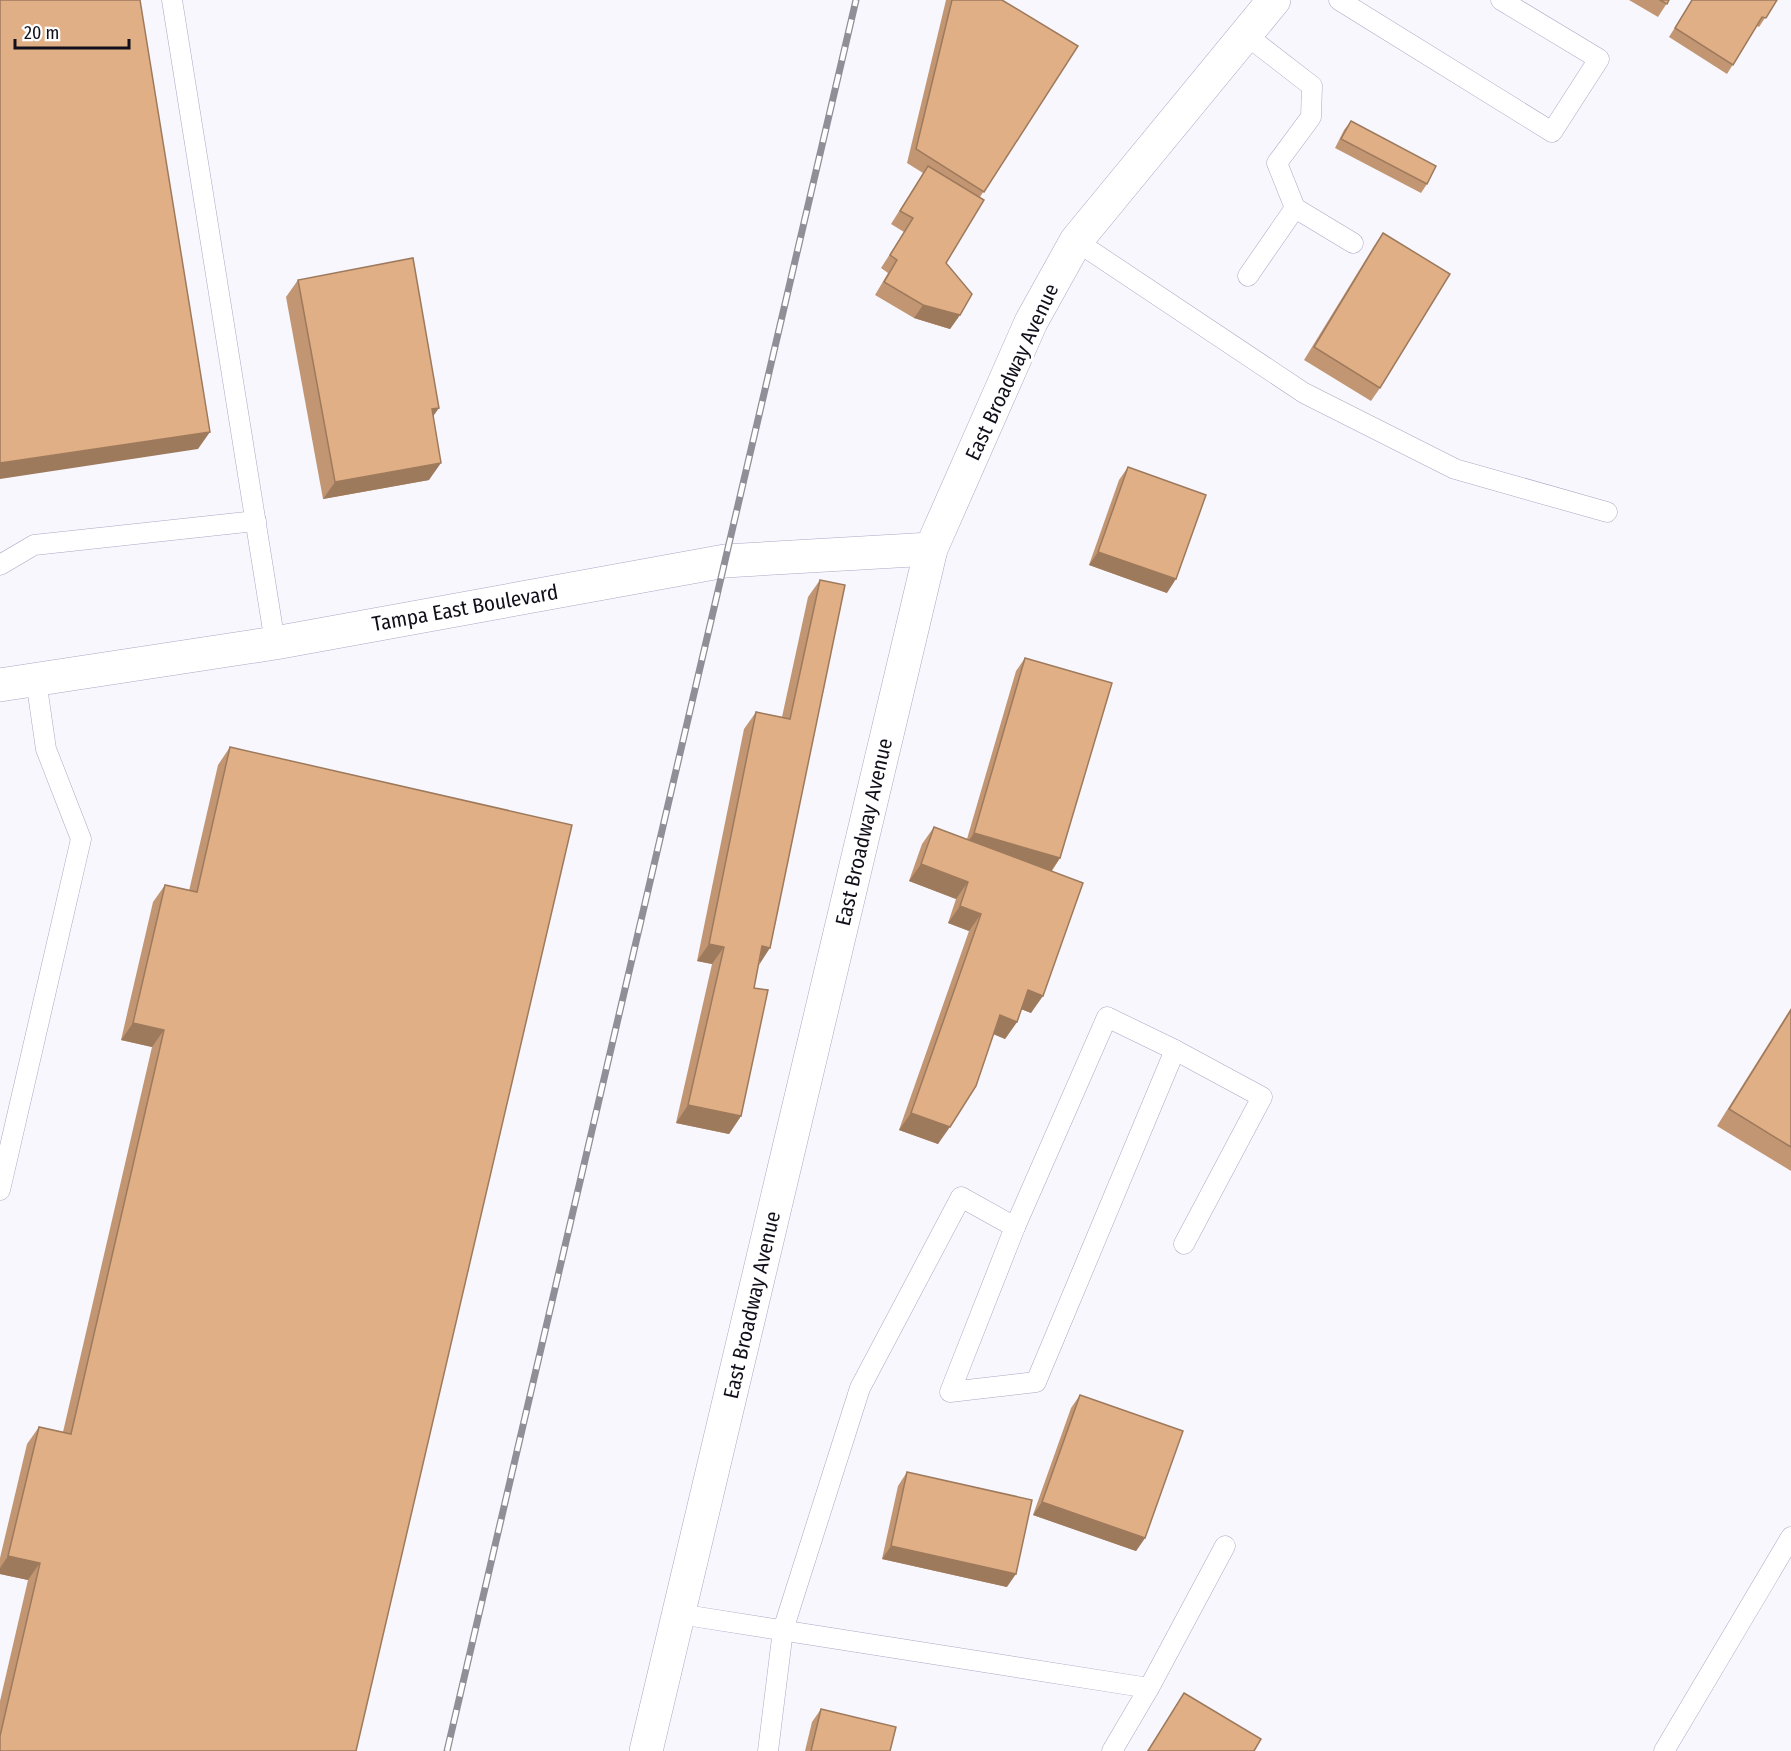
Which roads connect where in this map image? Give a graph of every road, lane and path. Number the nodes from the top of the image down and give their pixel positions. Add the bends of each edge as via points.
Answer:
1 (172, 0) edge
2 (1274, 0) edge
3 (1339, 0) edge
4 (1501, 0) edge
5 (1246, 34) junction
6 (1295, 208) junction
7 (1076, 241) junction
8 (1353, 243) dead end
9 (1248, 276) dead end
10 (1607, 512) dead end
11 (256, 521) junction
12 (931, 549) junction
13 (0, 565) edge
14 (275, 643) junction
15 (36, 680) junction
16 (0, 685) edge
17 (1174, 1050) junction
18 (0, 1190) edge
19 (1015, 1227) junction
20 (1184, 1244) dead end
21 (1791, 1537) edge
22 (1225, 1545) dead end
23 (679, 1614) junction
24 (783, 1630) junction
25 (1149, 1688) junction
26 (646, 1751) edge
27 (768, 1751) edge
28 (1112, 1751) edge
29 (1664, 1751) edge

1 - 11 lane
2 - 5 main road, East Broadway Avenue
3 - 4 lane via 1552,132 1599,59
5 - 6 lane via 1312,86 1311,117 1276,163
5 - 7 main road, East Broadway Avenue
6 - 8 lane
6 - 9 lane
7 - 10 lane via 1314,398 1455,470
7 - 12 main road, East Broadway Avenue via 1031,322
11 - 13 lane via 34,545
11 - 14 lane
12 - 14 main road, Tampa East Boulevard via 725,561
12 - 23 main road, East Broadway Avenue
14 - 15 main road, Tampa East Boulevard
15 - 16 main road, Tampa East Boulevard
15 - 18 lane via 46,748 81,839
17 - 19 lane via 1107,1017
17 - 19 lane via 1036,1382 950,1392
17 - 20 lane via 1262,1097
19 - 24 lane via 962,1197 860,1388
21 - 29 lane
22 - 25 lane
23 - 24 lane
23 - 26 main road, East Broadway Avenue
24 - 25 lane
24 - 27 lane
25 - 28 lane

